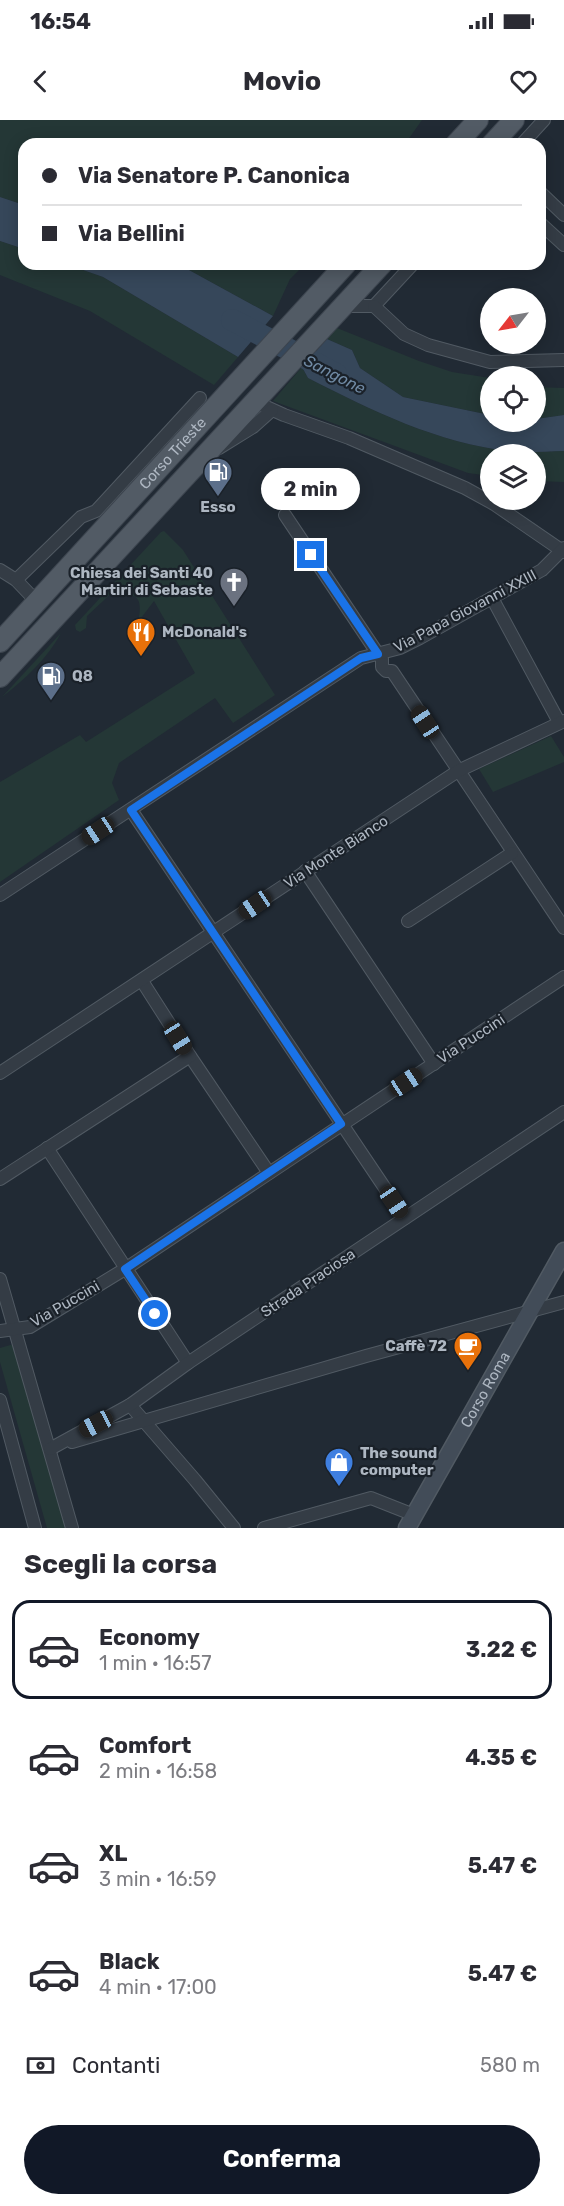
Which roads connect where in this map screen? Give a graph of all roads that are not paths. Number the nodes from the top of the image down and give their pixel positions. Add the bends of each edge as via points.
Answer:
1 (477, 120) edge
2 (514, 120) edge
3 (544, 120) edge
4 (461, 138) edge
5 (498, 138) edge
6 (528, 138) edge
7 (546, 198) edge
8 (564, 215) edge
9 (546, 228) edge
10 (564, 245) edge
11 (341, 270) edge
12 (377, 270) edge
13 (407, 270) edge
14 (374, 306) junction
15 (339, 312) junction
16 (564, 360) edge
17 (200, 398) dead end
18 (253, 401) junction
19 (272, 410) junction
20 (203, 457) junction
21 (285, 515) dead end
22 (563, 551) edge
23 (0, 570) edge
24 (16, 580) junction
25 (492, 598) junction
26 (37, 602) junction
27 (0, 642) edge
28 (380, 656) junction
29 (0, 677) edge
30 (561, 721) edge
31 (458, 771) junction
32 (131, 810) junction
33 (512, 853) junction
34 (305, 871) junction
35 (0, 895) edge
36 (408, 921) dead end
37 (564, 928) edge
38 (214, 933) junction
39 (564, 977) edge
40 (142, 981) junction
41 (190, 1056) junction
42 (434, 1064) junction
43 (0, 1073) edge
44 (564, 1112) edge
45 (341, 1124) junction
46 (47, 1148) junction
47 (269, 1173) junction
48 (0, 1179) edge
49 (405, 1218) junction
50 (564, 1251) edge
51 (125, 1269) junction
52 (0, 1279) edge
53 (564, 1302) edge
54 (530, 1310) junction
55 (14, 1328) junction
56 (0, 1331) edge
57 (188, 1363) junction
58 (0, 1401) edge
59 (130, 1405) junction
60 (144, 1422) junction
61 (50, 1449) junction
62 (411, 1521) edge
63 (35, 1528) edge
64 (72, 1528) edge
65 (234, 1528) edge
66 (264, 1528) edge

1 - 4 main road
2 - 5 main road
3 - 6 street
7 - 8 street
9 - 10 street
11 - 26 main road, Corso Trieste
12 - 15 main road, Corso Trieste
13 - 14 street
14 - 15 street
14 - 16 street via 404,334 439,348 490,362
15 - 18 main road, Corso Trieste
17 - 24 street via 96,511 81,517
18 - 19 street
18 - 20 main road, Corso Trieste
19 - 20 street via 253,428
19 - 22 street via 465,488
20 - 29 main road, Corso Trieste
21 - 28 street
22 - 25 street, Via Papa Giovanni XXIII via 542,570
23 - 24 street
24 - 26 street
25 - 28 street, Via Papa Giovanni XXIII
25 - 30 street
26 - 27 main road, Corso Trieste
28 - 31 street via 394,660 396,666 392,671
28 - 32 street, Via Papa Giovanni XXIII via 361,658
30 - 31 street, Via Monte Bianco
31 - 33 street
31 - 34 street, Via Monte Bianco
32 - 35 street, Via Papa Giovanni XXIII
32 - 38 street
33 - 36 street
33 - 37 street
34 - 38 street, Via Monte Bianco
34 - 42 street
38 - 40 street, Via Monte Bianco
38 - 45 street
39 - 42 street, Via Puccini
40 - 41 street
40 - 43 street, Via Monte Bianco
41 - 46 street
41 - 47 street
42 - 45 street, Via Puccini
44 - 49 street, Strada Praciosa
45 - 47 street, Via Puccini
45 - 49 street
46 - 48 street
46 - 51 street
47 - 51 street, Via Puccini
49 - 57 street, Strada Praciosa
50 - 54 street, Corso Roma
51 - 55 street, Via Puccini via 30,1327
51 - 57 street
52 - 55 street
53 - 54 street
54 - 60 street
54 - 62 street, Corso Roma
55 - 56 street, Via Puccini
55 - 61 street
57 - 59 street, Strada Praciosa
58 - 63 street
59 - 60 street
59 - 61 street, Strada Praciosa
60 - 61 street
60 - 65 street
61 - 64 street
62 - 66 street via 372,1498

